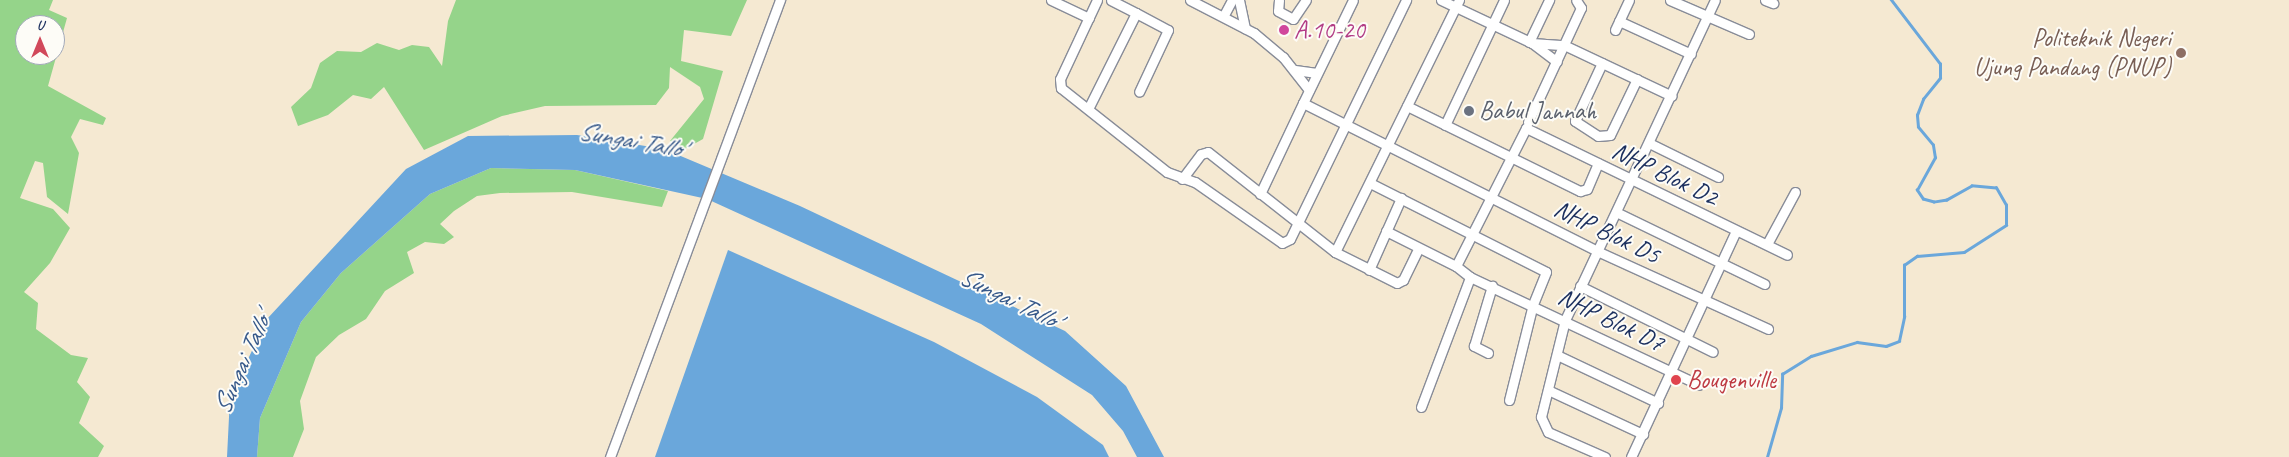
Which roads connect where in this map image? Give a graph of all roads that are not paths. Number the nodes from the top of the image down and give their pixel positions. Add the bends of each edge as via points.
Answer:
1 (780, 0) edge
2 (1051, 0) edge
3 (1097, 0) edge
4 (1111, 0) edge
5 (1190, 0) edge
6 (1232, 0) edge
7 (1239, 0) edge
8 (1279, 0) edge
9 (1306, 0) edge
10 (1353, 0) edge
11 (1406, 0) edge
12 (1441, 0) edge
13 (1504, 0) edge
14 (1550, 0) edge
15 (1576, 0) edge
16 (1629, 0) edge
17 (1670, 0) edge
18 (1715, 0) edge
19 (1457, 4) edge
20 (1136, 14) junction
21 (1224, 15) junction
22 (1088, 18) junction
23 (1707, 18) junction
24 (1619, 21) junction
25 (1492, 26) junction
26 (1245, 28) junction
27 (1615, 30) dead end
28 (1749, 34) dead end
29 (1530, 42) junction
30 (1564, 45) junction
31 (1691, 54) junction
32 (1557, 62) junction
33 (1602, 62) junction
34 (1295, 70) junction
35 (1317, 74) junction
36 (1637, 79) junction
37 (1309, 90) junction
38 (1139, 92) dead end
39 (1672, 96) junction
40 (1303, 103) junction
41 (1407, 106) junction
42 (1089, 107) junction
43 (1346, 125) junction
44 (1444, 125) junction
45 (1527, 125) junction
46 (1650, 143) junction
47 (1388, 146) junction
48 (1511, 158) junction
49 (1598, 164) junction
50 (1718, 177) dead end
51 (1182, 179) junction
52 (1632, 180) junction
53 (1370, 183) junction
54 (1795, 192) dead end
55 (1260, 194) junction
56 (1401, 198) junction
57 (1494, 198) junction
58 (1616, 212) junction
59 (1297, 225) junction
60 (1386, 231) junction
61 (1736, 231) junction
62 (1471, 233) junction
63 (1767, 244) junction
64 (1418, 249) junction
65 (1332, 250) junction
66 (1597, 251) junction
67 (1787, 255) dead end
68 (1721, 261) junction
69 (1456, 266) junction
70 (1369, 270) junction
71 (1470, 277) junction
72 (1764, 284) dead end
73 (1492, 286) junction
74 (1580, 286) junction
75 (1705, 300) junction
76 (1533, 304) junction
77 (1565, 320) junction
78 (1768, 329) dead end
79 (1686, 340) junction
80 (1713, 352) dead end
81 (1488, 353) dead end
82 (1557, 355) junction
83 (1673, 372) junction
84 (1699, 385) dead end
85 (1548, 390) junction
86 (1509, 400) dead end
87 (1658, 403) junction
88 (1421, 407) dead end
89 (1643, 434) junction
90 (610, 457) edge
91 (1605, 457) edge
92 (1631, 457) edge

1 - 90 street
2 - 22 street
3 - 22 street
4 - 20 street
5 - 21 street
6 - 21 street
7 - 26 street
8 - 9 street via 1278,11 1293,20
10 - 35 street
11 - 43 street
12 - 19 street
13 - 25 street
14 - 29 street
15 - 30 street via 1581,8
16 - 24 street
17 - 23 street
18 - 23 street
19 - 25 street
19 - 41 street
20 - 38 street via 1170,26
20 - 42 street
21 - 26 street
22 - 42 street via 1060,84
23 - 28 street
23 - 31 street
24 - 27 street
24 - 31 street
25 - 29 street
25 - 44 street
26 - 34 street
29 - 30 street
29 - 32 street
30 - 32 street
30 - 33 street
31 - 39 street
32 - 45 street
33 - 36 street
33 - 36 street via 1575,120 1598,136 1610,135
34 - 35 street
34 - 37 street
35 - 37 street
36 - 39 street
37 - 40 street
39 - 46 street
40 - 43 street, NHP Blok D5
40 - 55 street
41 - 44 street
41 - 47 street
42 - 51 street
43 - 47 street, NHP Blok D5
43 - 59 street
44 - 48 street
45 - 48 street
45 - 49 street, NHP Blok D2
46 - 50 street
46 - 52 street
47 - 53 street
47 - 57 street, NHP Blok D5
48 - 49 street via 1580,191 1587,189
48 - 57 street
49 - 52 street, NHP Blok D2
51 - 55 street via 1201,154 1208,152
51 - 59 street via 1198,184 1276,241 1290,239
52 - 58 street
52 - 61 street, NHP Blok D2
53 - 56 street
53 - 65 street
54 - 63 street
55 - 59 street
56 - 60 street
56 - 62 street
57 - 62 street
57 - 66 street, NHP Blok D5
58 - 66 street
58 - 68 street
59 - 65 street
60 - 64 street, NHP Blok D7
60 - 70 street
61 - 63 street, NHP Blok D2
61 - 68 street
62 - 69 street
62 - 76 street via 1537,266 1546,276
63 - 67 street, NHP Blok D2
64 - 69 street, NHP Blok D7
64 - 70 street via 1400,283
65 - 70 street
66 - 74 street
66 - 75 street, NHP Blok D5
68 - 72 street
68 - 75 street
69 - 71 street, NHP Blok D7
71 - 73 street, NHP Blok D7
71 - 88 street
73 - 76 street, NHP Blok D7
73 - 81 street via 1474,346
74 - 77 street
74 - 79 street
75 - 78 street, NHP Blok D5
75 - 79 street
76 - 77 street, NHP Blok D7
76 - 86 street
77 - 82 street
77 - 83 street, NHP Blok D7
79 - 80 street
79 - 83 street
82 - 85 street
82 - 87 street
83 - 84 street, NHP Blok D7
83 - 87 street
85 - 89 street
85 - 91 street via 1540,417 1548,432
87 - 89 street
89 - 92 street

